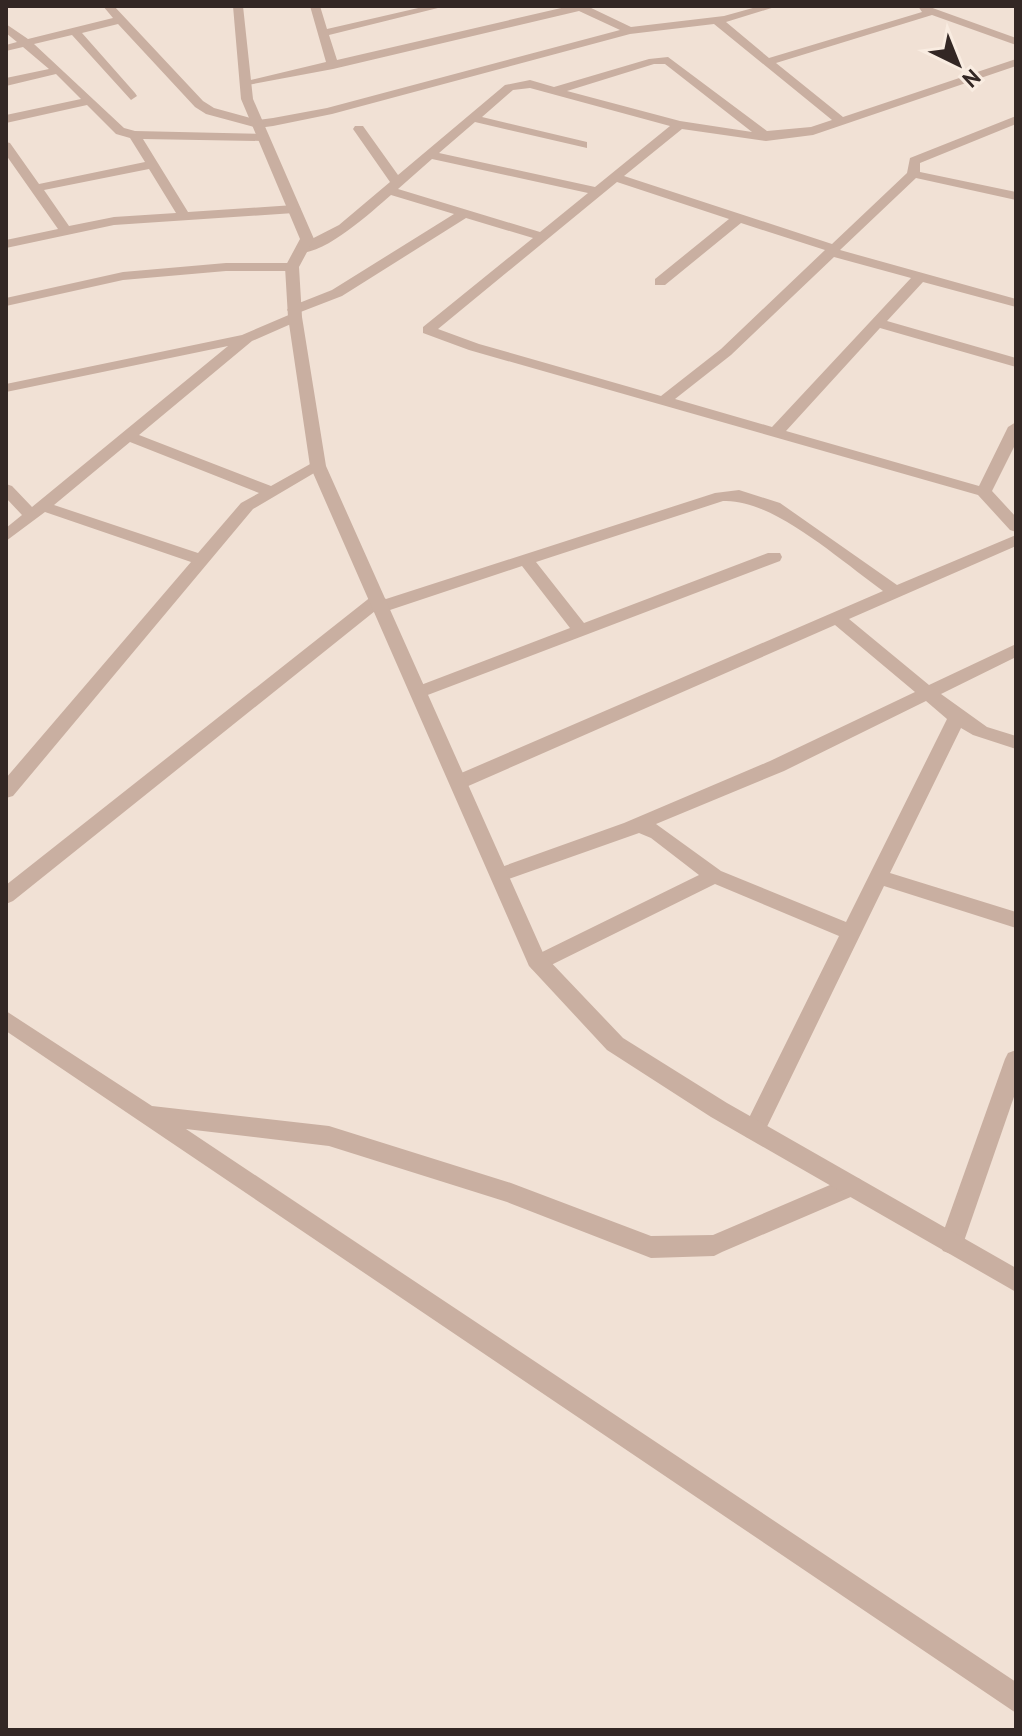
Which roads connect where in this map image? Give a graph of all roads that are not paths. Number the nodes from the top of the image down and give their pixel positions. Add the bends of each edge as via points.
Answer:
1 (108, 6) edge
2 (238, 6) edge
3 (315, 6) edge
4 (441, 6) edge
5 (582, 6) edge
6 (773, 6) edge
7 (917, 6) edge
8 (932, 12) junction
9 (120, 20) junction
10 (717, 20) junction
11 (6, 27) edge
12 (630, 31) junction
13 (75, 32) junction
14 (324, 33) junction
15 (1016, 42) edge
16 (27, 44) junction
17 (6, 48) edge
18 (767, 62) junction
19 (1016, 62) edge
20 (333, 66) junction
21 (58, 70) junction
22 (470, 74) junction
23 (6, 82) edge
24 (246, 84) junction
25 (509, 87) junction
26 (554, 91) junction
27 (131, 96) dead end
28 (88, 101) junction
29 (473, 118) junction
30 (6, 119) edge
31 (1016, 120) edge
32 (842, 122) junction
33 (679, 125) junction
34 (359, 129) dead end
35 (260, 130) junction
36 (135, 135) junction
37 (766, 137) junction
38 (583, 145) dead end
39 (6, 146) edge
40 (430, 155) junction
41 (153, 164) junction
42 (913, 174) junction
43 (613, 177) junction
44 (1016, 184) edge
45 (392, 186) junction
46 (36, 188) junction
47 (595, 191) junction
48 (997, 192) junction
49 (1016, 196) edge
50 (294, 209) junction
51 (464, 213) junction
52 (184, 216) junction
53 (739, 218) junction
54 (66, 231) junction
55 (541, 236) junction
56 (6, 244) edge
57 (832, 251) junction
58 (296, 259) junction
59 (920, 277) junction
60 (660, 282) dead end
61 (6, 302) edge
62 (1016, 303) edge
63 (295, 314) junction
64 (877, 323) junction
65 (247, 338) junction
66 (1016, 363) edge
67 (6, 388) edge
68 (664, 401) junction
69 (1016, 427) edge
70 (775, 433) junction
71 (128, 436) junction
72 (318, 466) junction
73 (6, 489) edge
74 (272, 492) junction
75 (984, 492) junction
76 (36, 511) junction
77 (1016, 527) edge
78 (6, 536) edge
79 (1016, 540) edge
80 (774, 557) dead end
81 (201, 560) junction
82 (526, 560) junction
83 (895, 592) junction
84 (379, 604) junction
85 (837, 618) junction
86 (581, 631) junction
87 (1016, 650) edge
88 (419, 692) junction
89 (927, 693) junction
90 (957, 717) junction
91 (1016, 743) edge
92 (459, 782) junction
93 (6, 791) edge
94 (632, 826) junction
95 (500, 875) junction
96 (714, 876) junction
97 (879, 877) junction
98 (6, 896) edge
99 (1016, 920) edge
100 (851, 932) junction
101 (539, 963) junction
102 (6, 1020) edge
103 (1016, 1059) edge
104 (145, 1115) junction
105 (754, 1130) junction
106 (852, 1186) junction
107 (951, 1244) junction
108 (1016, 1281) edge
109 (1016, 1699) edge

1 - 9 street
2 - 24 street
3 - 14 street
4 - 14 street
5 - 12 street
5 - 20 street
6 - 10 street
7 - 8 street
8 - 15 street
8 - 18 street
9 - 13 street
9 - 35 street via 203,108
10 - 12 street
10 - 18 street
11 - 16 street
12 - 22 street
13 - 16 street
13 - 27 street
14 - 20 street
16 - 17 street
16 - 21 street
18 - 32 street
19 - 32 street
20 - 24 street
21 - 23 street
21 - 28 street
22 - 25 street
22 - 35 street
24 - 35 street
25 - 26 street via 530,84
25 - 29 street
26 - 33 street
26 - 37 street via 668,60
28 - 30 street
28 - 36 street via 120,131
29 - 38 street
29 - 40 street
31 - 42 street via 914,161
32 - 37 street
33 - 37 street
33 - 43 street
34 - 45 street
35 - 36 street
35 - 50 street
36 - 41 street
39 - 46 street
40 - 45 street
40 - 47 street
41 - 46 street
41 - 52 street
42 - 48 street
42 - 57 street
43 - 47 street
43 - 53 street
44 - 48 street
45 - 51 street
45 - 58 street via 344,228
46 - 54 street
47 - 55 street
48 - 49 street
50 - 52 street
50 - 58 street via 307,239
51 - 55 street
51 - 63 street
52 - 54 street
53 - 57 street
53 - 60 street
54 - 56 street
55 - 68 street via 428,330
57 - 59 street
57 - 68 street via 726,352
58 - 61 street via 123,276
58 - 63 street
59 - 62 street
59 - 64 street
63 - 65 street
63 - 72 street
64 - 66 street
64 - 70 street
65 - 67 street
65 - 71 street
68 - 70 street
69 - 75 street
70 - 75 street
71 - 74 street
71 - 76 street
72 - 74 street
72 - 84 street
73 - 76 street
74 - 81 street via 247,506
75 - 77 street
76 - 78 street
76 - 81 street
79 - 83 street
80 - 86 street
81 - 93 street
82 - 83 street via 721,496 739,495 774,506
82 - 84 street
82 - 86 street
83 - 85 street
84 - 88 street
84 - 98 street
85 - 89 street
85 - 92 street
86 - 88 street
87 - 89 street
88 - 92 street
89 - 90 street
89 - 94 street via 777,766
90 - 91 street
90 - 97 street
92 - 95 street
94 - 95 street
94 - 96 street via 658,833
95 - 101 street
96 - 100 street
96 - 101 street
97 - 99 street
97 - 100 street
100 - 105 street
101 - 105 street via 615,1044
102 - 104 street
103 - 107 street
104 - 106 street via 329,1136 511,1193 651,1247 714,1245
104 - 109 street
105 - 106 street
106 - 107 street
107 - 108 street

